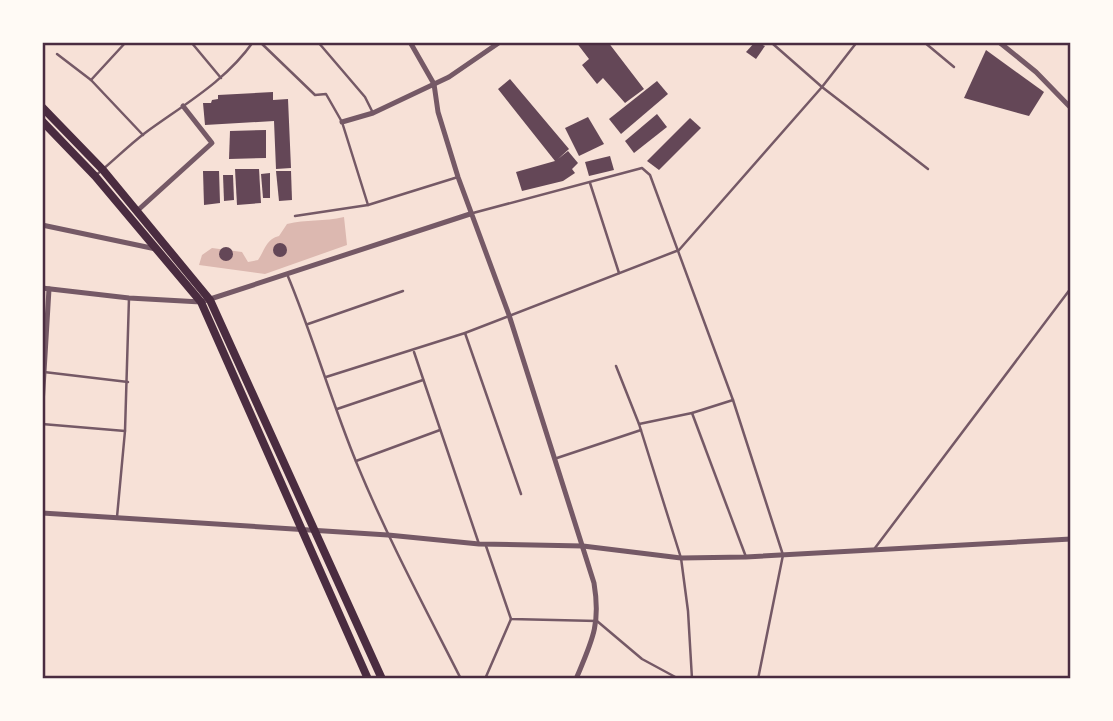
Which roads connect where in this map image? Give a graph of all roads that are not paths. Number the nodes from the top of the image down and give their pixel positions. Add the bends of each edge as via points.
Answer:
1 (127, 42) edge
2 (191, 42) edge
3 (253, 42) edge
4 (260, 42) edge
5 (318, 42) edge
6 (410, 42) edge
7 (500, 42) edge
8 (857, 42) edge
9 (924, 42) edge
10 (999, 42) edge
11 (773, 44) dead end
12 (57, 54) dead end
13 (954, 67) dead end
14 (221, 78) junction
15 (91, 80) junction
16 (434, 84) junction
17 (822, 87) junction
18 (183, 106) junction
19 (42, 107) edge
20 (1071, 108) edge
21 (373, 113) junction
22 (42, 121) edge
23 (342, 122) junction
24 (143, 135) junction
25 (928, 169) dead end
26 (99, 173) junction
27 (458, 177) junction
28 (590, 182) junction
29 (368, 205) junction
30 (137, 211) junction
31 (470, 214) junction
32 (295, 216) dead end
33 (42, 225) edge
34 (156, 249) junction
35 (679, 250) junction
36 (619, 273) junction
37 (286, 274) junction
38 (45, 288) edge
39 (1071, 288) edge
40 (403, 290) dead end
41 (129, 298) junction
42 (206, 301) junction
43 (509, 315) junction
44 (308, 324) junction
45 (465, 333) junction
46 (413, 351) junction
47 (616, 366) dead end
48 (43, 372) edge
49 (326, 377) junction
50 (423, 380) junction
51 (128, 382) junction
52 (733, 400) junction
53 (42, 405) edge
54 (337, 409) junction
55 (692, 413) junction
56 (42, 424) edge
57 (639, 424) junction
58 (440, 430) junction
59 (640, 430) junction
60 (125, 431) junction
61 (554, 459) junction
62 (356, 461) junction
63 (522, 494) dead end
64 (42, 513) edge
65 (117, 517) junction
66 (303, 530) junction
67 (316, 531) junction
68 (388, 535) junction
69 (1071, 539) edge
70 (482, 543) junction
71 (583, 546) junction
72 (874, 549) junction
73 (783, 555) junction
74 (746, 557) junction
75 (681, 558) junction
76 (511, 619) junction
77 (597, 621) junction
78 (368, 679) edge
79 (382, 679) edge
80 (461, 679) edge
81 (485, 679) edge
82 (576, 679) edge
83 (680, 679) edge
84 (692, 679) edge
85 (758, 679) edge

1 - 15 lane
2 - 14 lane
3 - 14 lane
4 - 23 lane via 315,94 326,94
5 - 21 lane
6 - 16 street
7 - 16 street
8 - 17 lane
9 - 13 lane
10 - 20 street
11 - 17 lane
12 - 15 lane
14 - 18 lane
15 - 24 lane
16 - 21 street
16 - 27 street
17 - 25 lane
17 - 35 lane
18 - 24 lane
18 - 30 street via 212,143
19 - 26 main road
21 - 23 street
22 - 26 main road
23 - 29 lane
24 - 26 lane
26 - 30 main road
26 - 34 main road
27 - 29 lane
27 - 31 street
28 - 31 lane
28 - 35 lane via 642,168 650,175
28 - 36 lane
29 - 32 lane
30 - 42 main road
31 - 37 street
31 - 43 street
33 - 34 street
34 - 42 main road
35 - 36 lane
35 - 52 lane
36 - 43 lane
37 - 42 street
37 - 44 lane
38 - 41 street
38 - 48 street
39 - 72 lane
40 - 44 lane
41 - 42 street
41 - 51 lane
42 - 66 main road
42 - 67 main road
43 - 45 lane
43 - 61 street
44 - 49 lane
45 - 46 lane
45 - 63 lane
46 - 49 lane
46 - 50 lane
47 - 57 lane
48 - 51 lane
48 - 53 street
49 - 54 lane
50 - 54 lane
50 - 58 lane
51 - 60 lane
52 - 55 lane
52 - 73 lane
54 - 62 lane
55 - 57 lane
55 - 74 lane
56 - 60 lane
57 - 59 lane
58 - 62 lane
58 - 70 lane
59 - 61 lane
59 - 75 lane
60 - 65 lane
61 - 71 street
62 - 68 lane
64 - 65 street
65 - 66 street
66 - 67 street
66 - 78 main road
67 - 68 street
67 - 79 main road
68 - 70 street
68 - 80 lane
69 - 72 street
70 - 71 street
70 - 76 lane
71 - 75 street
71 - 77 street via 598,603
72 - 73 street
73 - 74 street
73 - 85 lane
74 - 75 street
75 - 84 lane
76 - 77 lane
76 - 81 lane
77 - 82 street
77 - 83 lane via 642,659

